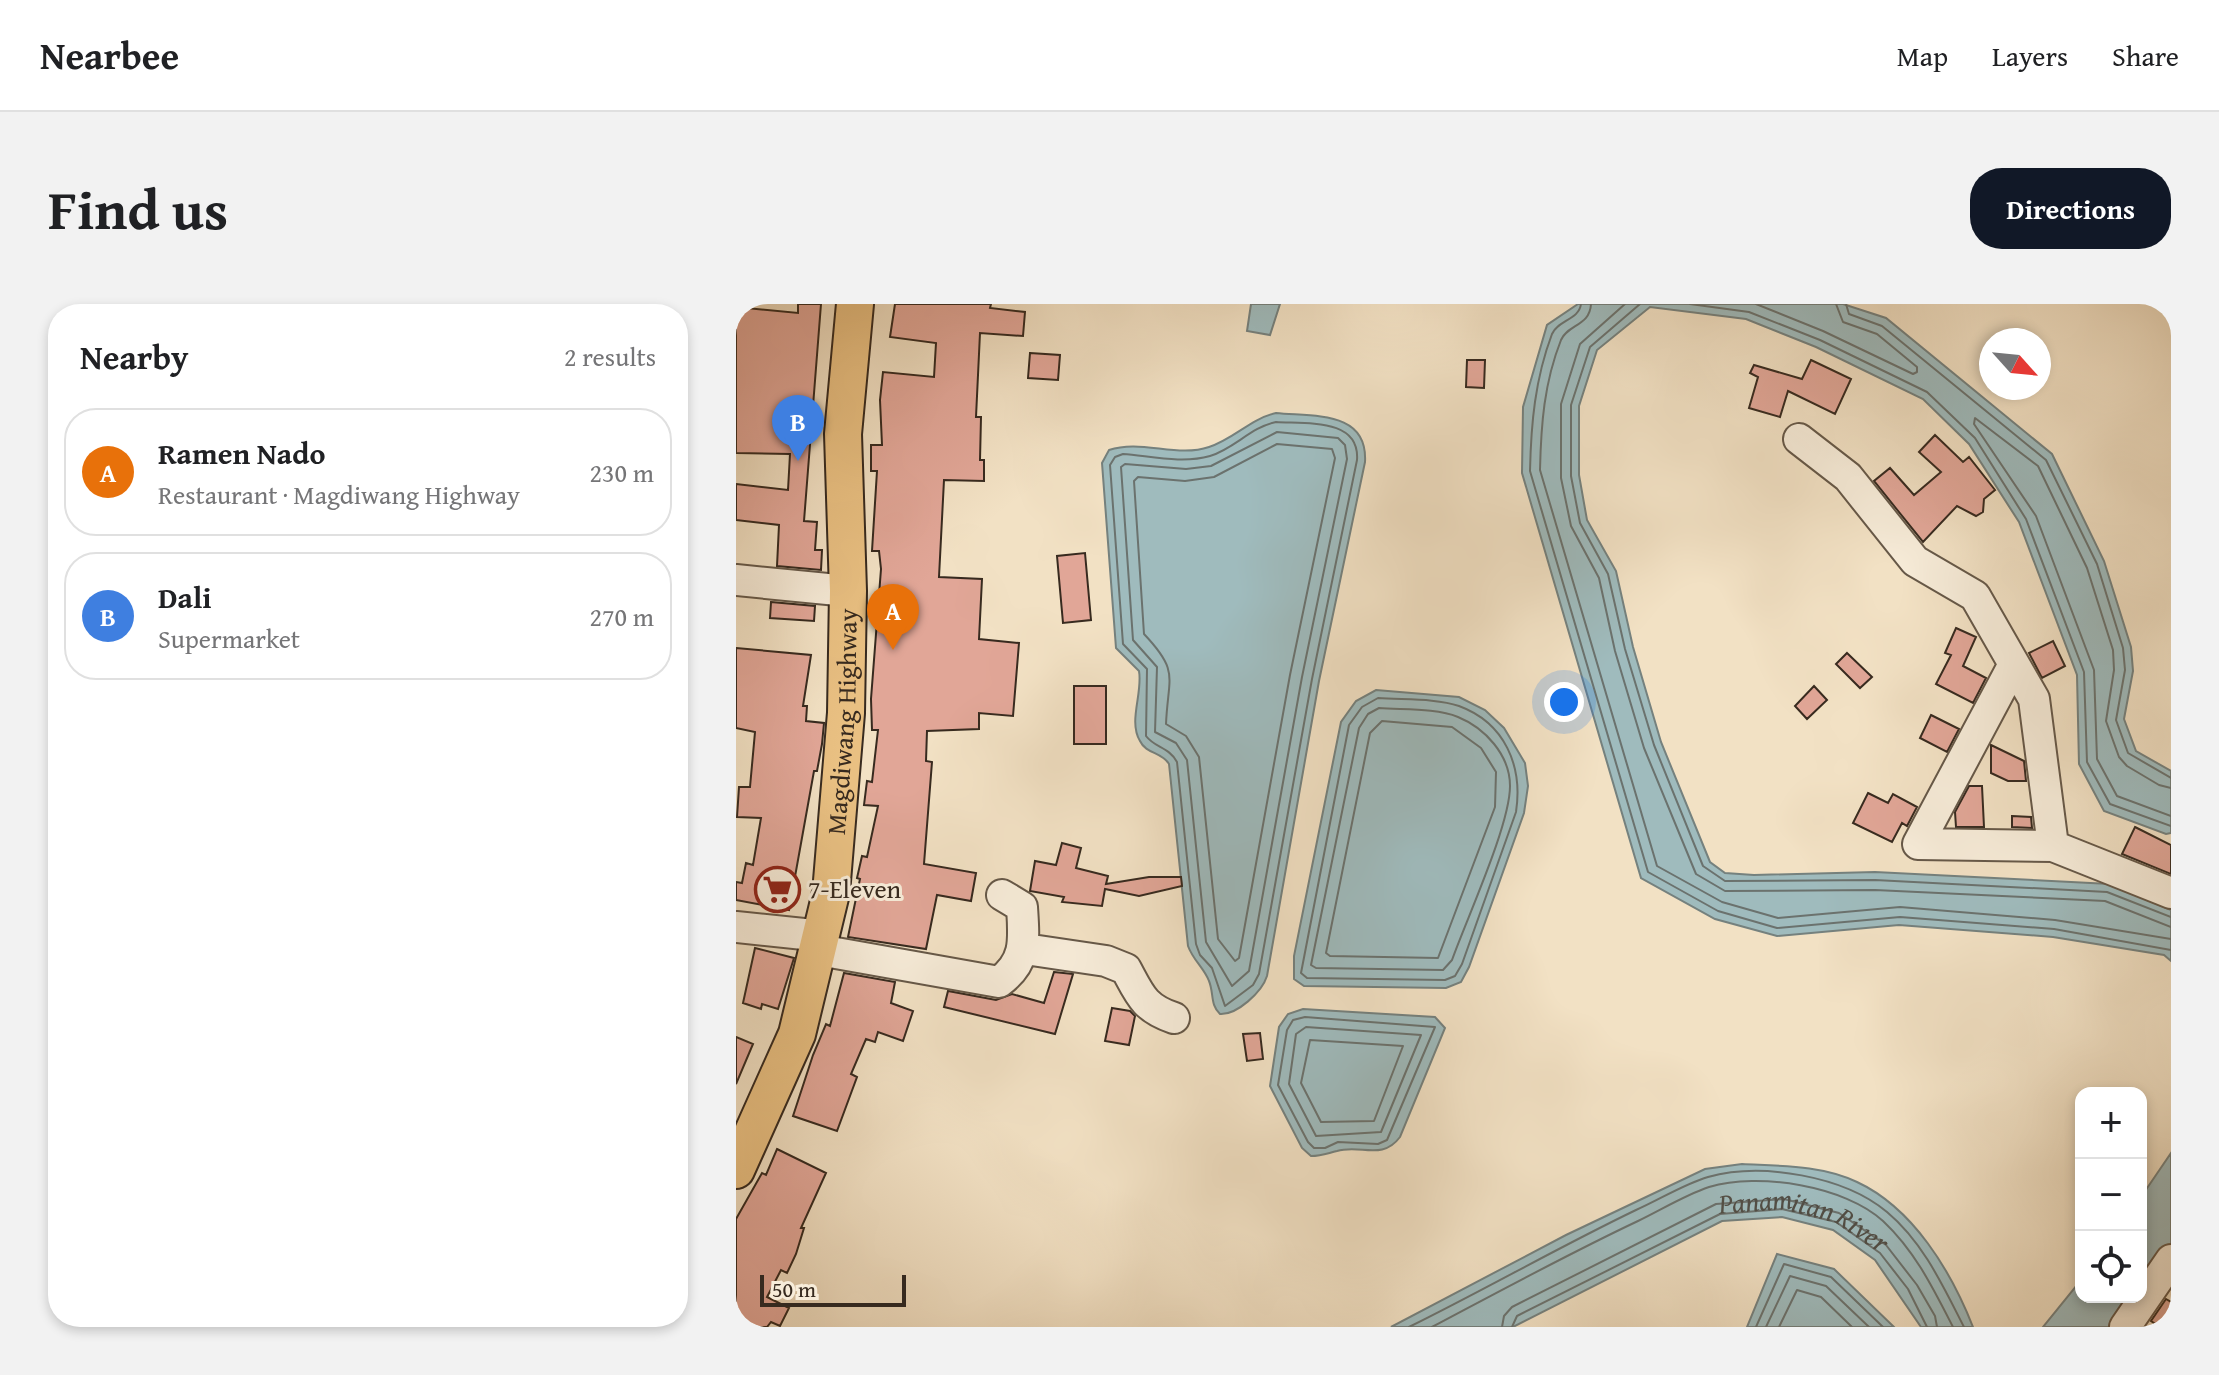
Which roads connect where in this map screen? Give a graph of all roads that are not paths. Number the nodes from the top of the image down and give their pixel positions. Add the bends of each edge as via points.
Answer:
1 (855, 304) edge
2 (1799, 439) dead end
3 (736, 580) edge
4 (848, 591) junction
5 (2014, 664) junction
6 (2053, 846) junction
7 (2171, 893) edge
8 (1002, 895) dead end
9 (736, 927) edge
10 (821, 943) junction
11 (1025, 949) junction
12 (1174, 1018) dead end
13 (736, 1170) edge
14 (2171, 1260) edge
15 (2125, 1327) edge

1 - 4 main road, Magdiwang Highway via 843,434
2 - 5 street via 1848,477 1915,561 1975,596
3 - 4 street
4 - 10 main road, Magdiwang Highway via 842,795
5 - 6 street via 2034,699
5 - 6 street via 1918,844
6 - 7 street
8 - 11 street via 1022,907
9 - 10 street
10 - 11 street via 999,982 1014,972
10 - 13 main road, Magdiwang Highway via 797,1034
11 - 12 street via 1126,969 1143,1002
14 - 15 street

